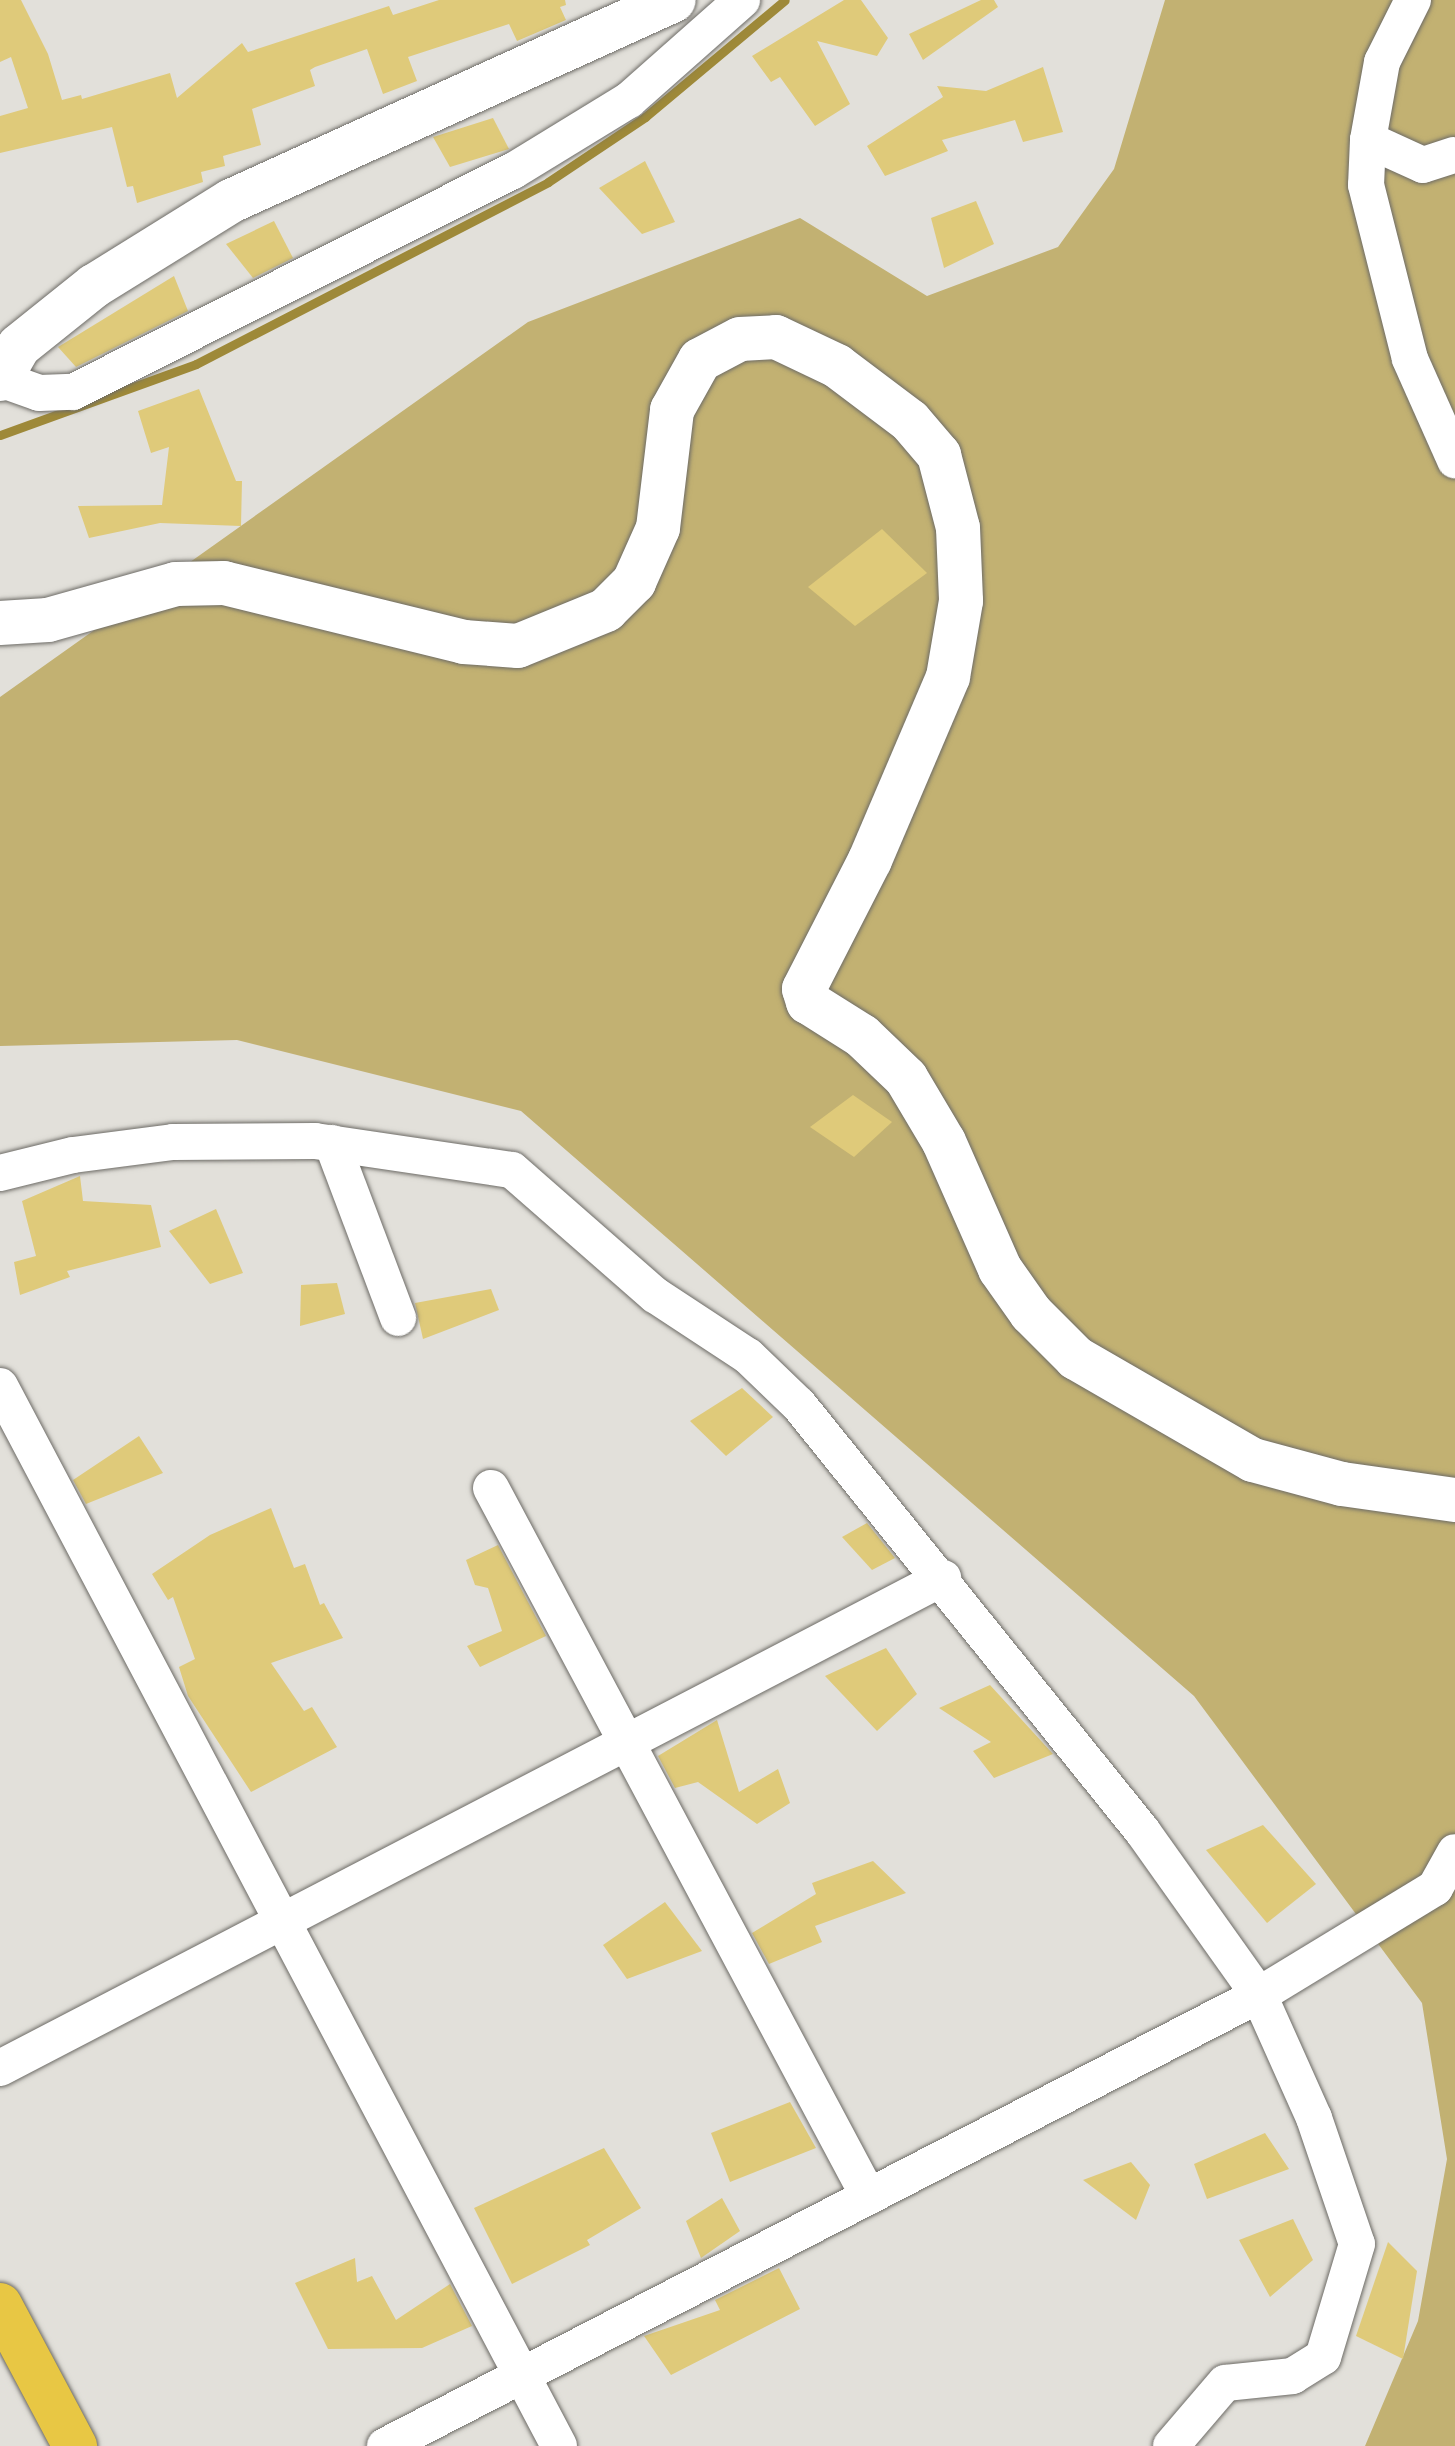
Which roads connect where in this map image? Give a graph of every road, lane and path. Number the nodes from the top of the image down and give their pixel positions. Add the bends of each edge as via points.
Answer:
1 (742, 0) edge
2 (1413, 0) edge
3 (660, 3) edge
4 (1368, 140) junction
5 (1454, 156) edge
6 (4, 362) edge
7 (1455, 460) edge
8 (0, 623) edge
9 (332, 1143) junction
10 (0, 1173) edge
11 (398, 1318) dead end
12 (0, 1386) edge
13 (491, 1488) dead end
14 (1455, 1500) edge
15 (943, 1578) junction
16 (626, 1746) junction
17 (1455, 1852) edge
18 (286, 1923) junction
19 (1259, 1995) junction
20 (0, 2068) edge
21 (869, 2197) junction
22 (0, 2305) edge
23 (521, 2377) junction
24 (75, 2446) edge
25 (385, 2446) edge
26 (559, 2446) edge
27 (1171, 2446) edge

1 - 6 street via 629,100 513,171 73,392 39,393
2 - 4 street via 1382,62
3 - 6 street via 231,201 125,262
4 - 5 street via 1423,165
4 - 7 street via 1366,185 1410,359
8 - 14 street via 48,620 176,584 224,583 464,642 518,646 606,610 634,582 658,528 672,410 700,360 740,339 776,337 837,366 910,421 939,455 958,528 961,601 948,677 870,860 804,989 808,1002 862,1036 906,1078 944,1142 1000,1269 1031,1313 1076,1358 1253,1460 1342,1484
9 - 10 street via 173,1142 73,1155
9 - 11 street
9 - 15 street via 512,1170 655,1295 748,1356 799,1405
12 - 18 street
13 - 16 street via 546,1582
15 - 16 street
15 - 19 street via 1143,1832
16 - 18 street
16 - 21 street via 753,1971
17 - 19 street via 1435,1888
18 - 20 street
18 - 23 street
19 - 21 street
19 - 27 street via 1314,2118 1357,2244 1323,2357 1293,2376 1225,2383
21 - 23 street
22 - 24 highway
23 - 25 street
23 - 26 street

